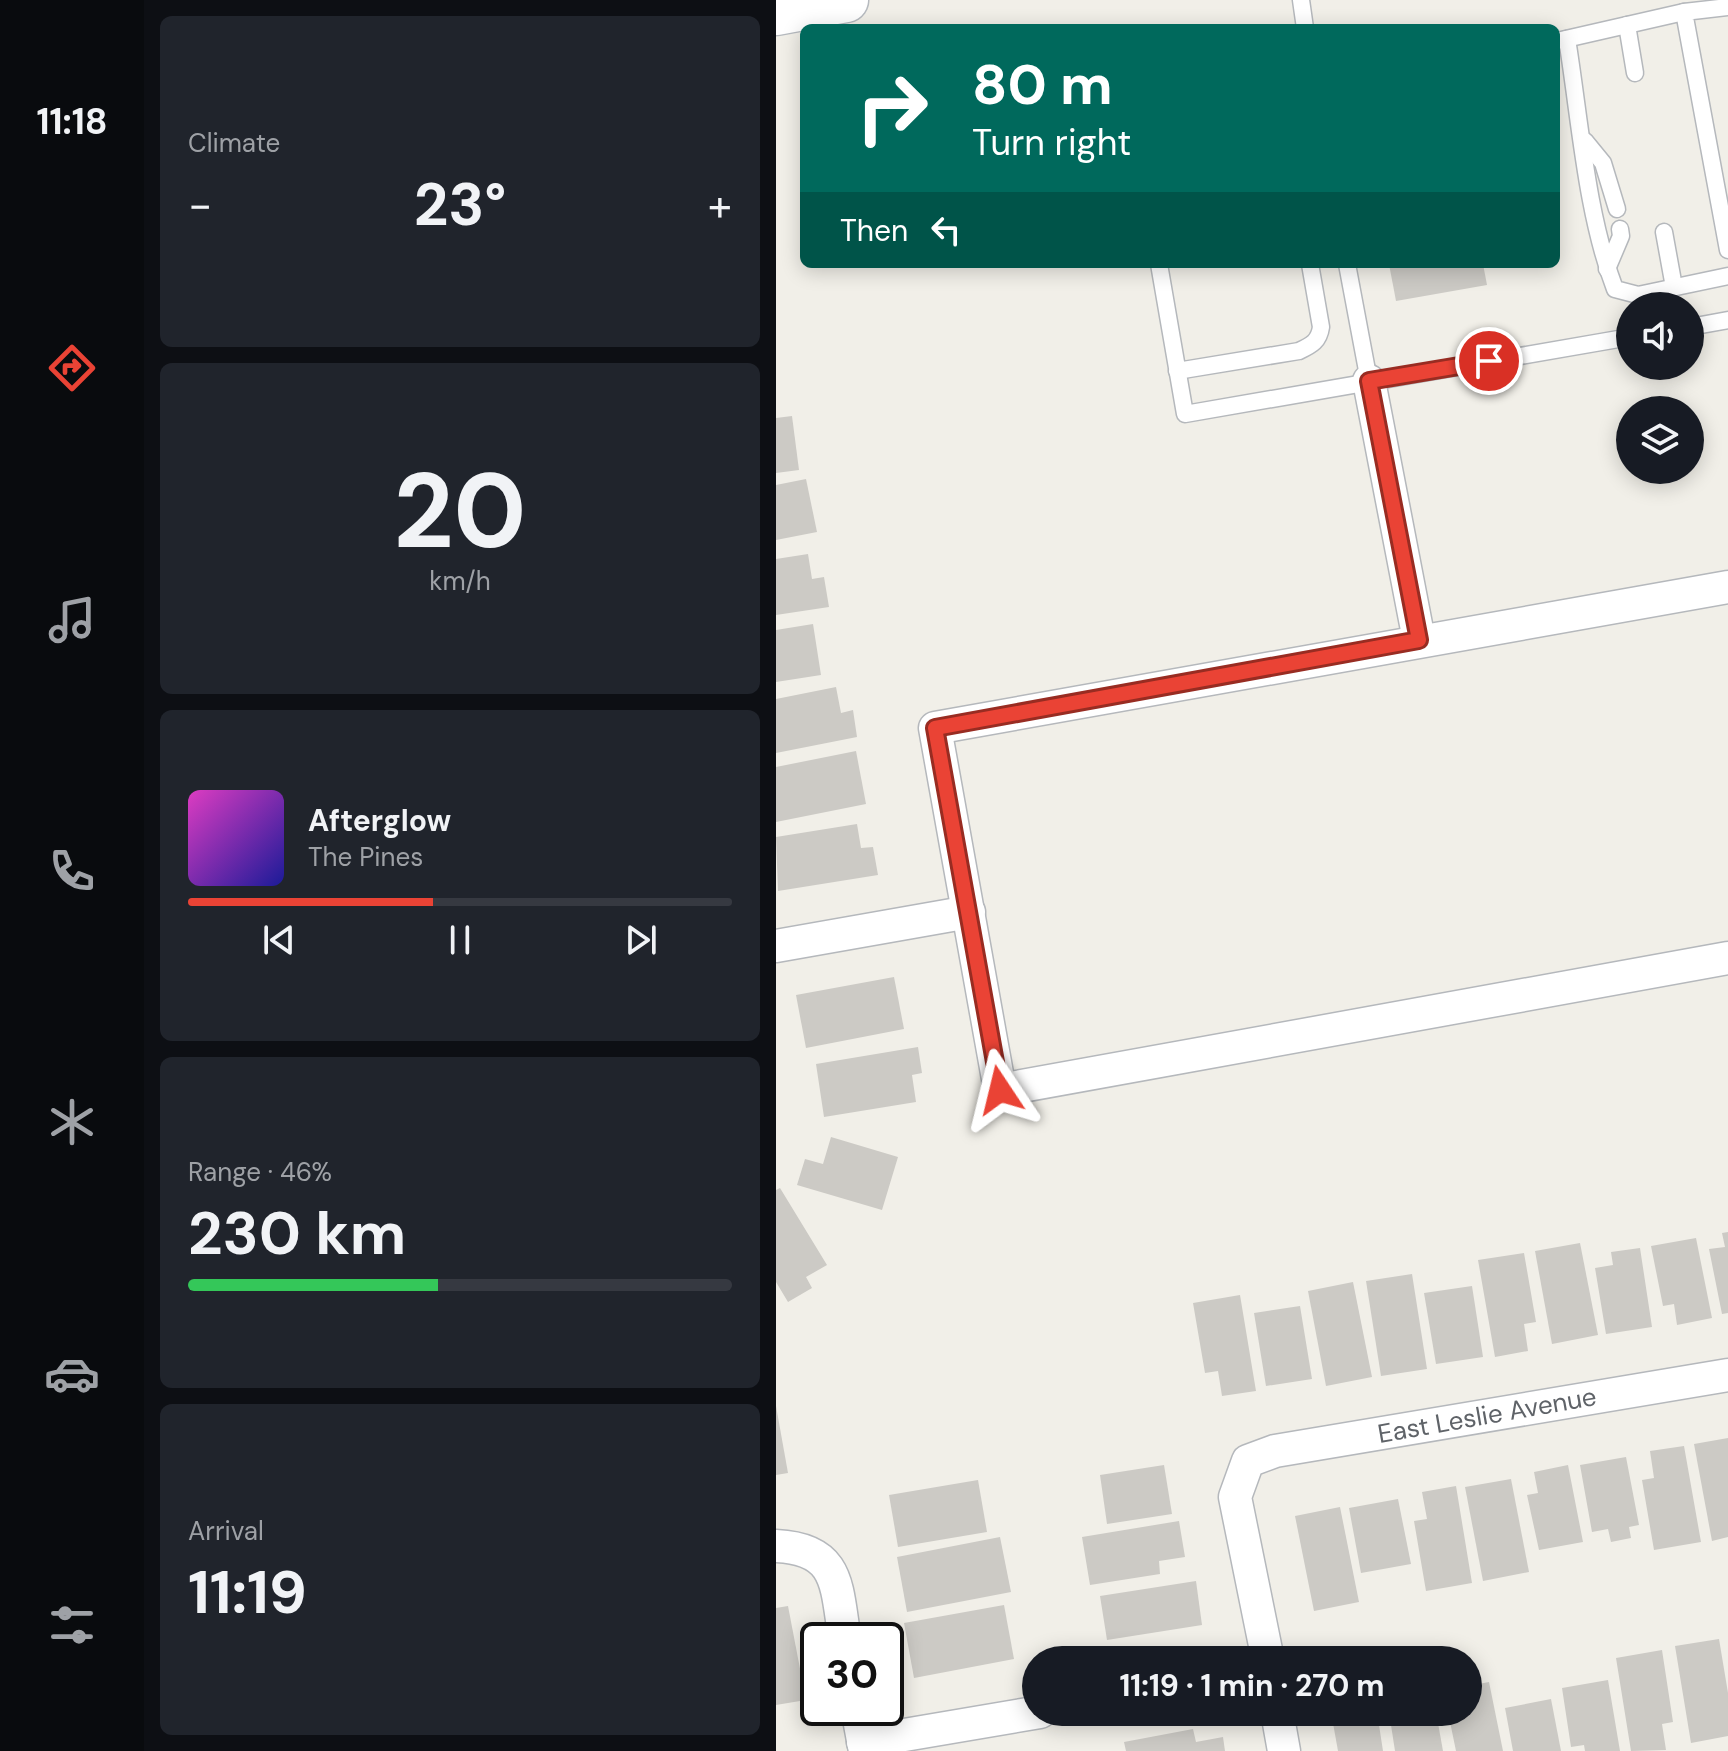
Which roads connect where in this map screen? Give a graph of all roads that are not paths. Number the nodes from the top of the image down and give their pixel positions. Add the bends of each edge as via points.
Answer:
1 (846, 0) edge
2 (1301, 0) edge
3 (1728, 7) edge
4 (1684, 12) junction
5 (776, 13) edge
6 (1304, 24) edge
7 (1627, 25) junction
8 (1561, 40) edge
9 (1635, 73) dead end
10 (1584, 140) junction
11 (1617, 209) dead end
12 (1620, 229) dead end
13 (1664, 232) dead end
14 (1728, 250) edge
15 (1160, 268) edge
16 (1311, 268) edge
17 (1348, 268) edge
18 (1607, 269) junction
19 (1728, 276) edge
20 (1674, 287) junction
21 (1728, 320) edge
22 (1704, 324) edge
23 (1616, 339) edge
24 (1177, 371) junction
25 (1369, 381) junction
26 (1728, 587) edge
27 (1419, 640) junction
28 (969, 912) junction
29 (776, 946) edge
30 (1728, 958) edge
31 (1728, 1375) edge
32 (790, 1547) edge
33 (842, 1622) edge
34 (1265, 1646) edge
35 (1022, 1716) edge
36 (860, 1726) edge
37 (1280, 1726) edge
38 (864, 1747) edge
39 (1284, 1751) edge

1 - 5 main road
2 - 6 lane
3 - 4 lane
4 - 7 lane
4 - 14 lane
7 - 8 lane
7 - 9 lane
8 - 10 lane
10 - 11 lane via 1603,163
10 - 18 lane
12 - 18 lane
13 - 20 lane
15 - 24 lane
16 - 24 lane via 1321,327 1312,345
17 - 25 lane
18 - 20 lane via 1615,289 1638,295
19 - 20 lane
21 - 22 lane
23 - 25 lane
24 - 25 lane via 1185,414
25 - 27 street
26 - 27 street
27 - 28 street via 935,728
28 - 29 street
28 - 30 street via 1000,1090
31 - 34 street, East Leslie Avenue via 1275,1451 1248,1461 1235,1497
32 - 33 street via 833,1571
35 - 38 street
36 - 38 street
37 - 39 street

